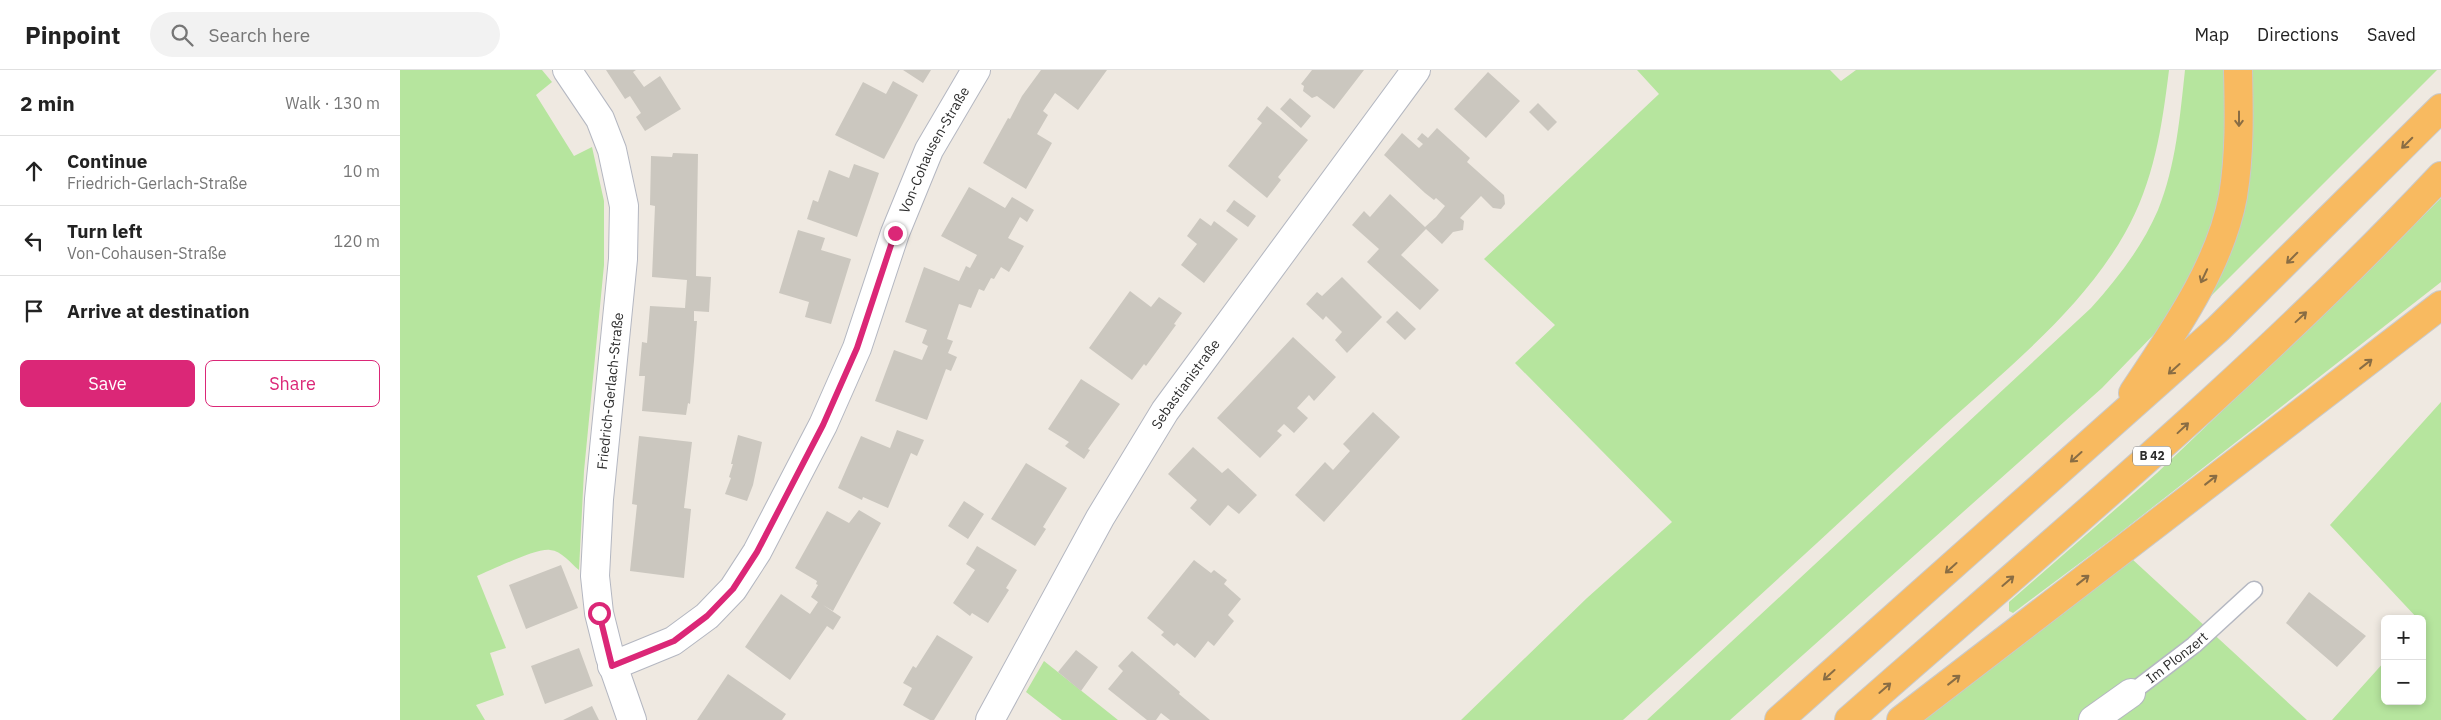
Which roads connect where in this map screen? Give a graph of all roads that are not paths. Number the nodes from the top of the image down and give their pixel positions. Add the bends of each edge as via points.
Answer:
1 (567, 70) edge
2 (976, 70) edge
3 (1416, 70) edge
4 (2238, 70) edge
5 (2441, 108) edge
6 (2441, 176) edge
7 (2441, 305) edge
8 (2112, 424) junction
9 (2254, 590) dead end
10 (612, 666) junction
11 (2131, 693) joint
12 (632, 720) edge
13 (990, 720) edge
14 (1779, 720) edge
15 (1849, 720) edge
16 (1901, 720) edge
17 (2093, 720) edge

1 - 10 street, Friedrich-Gerlach-Straße via 600,119 612,150 624,206 622,269 599,499 595,576 599,613
2 - 10 street, Von-Cohausen-Straße via 929,150 895,233 857,348 823,425 757,552 733,589 707,616 674,641
3 - 13 street, Sebastianistraße via 1165,411 1100,518
4 -> 8 highway via 2238,155 2232,198 2223,229 2184,315
5 -> 8 highway via 2262,288
15 -> 6 highway, B 42 via 2177,434 2342,279
16 -> 7 highway
8 -> 14 highway
9 - 11 lane, Im Plonzert via 2194,645
10 - 12 street, Friedrich-Gerlach-Straße
11 - 17 street, Im Plonzert

